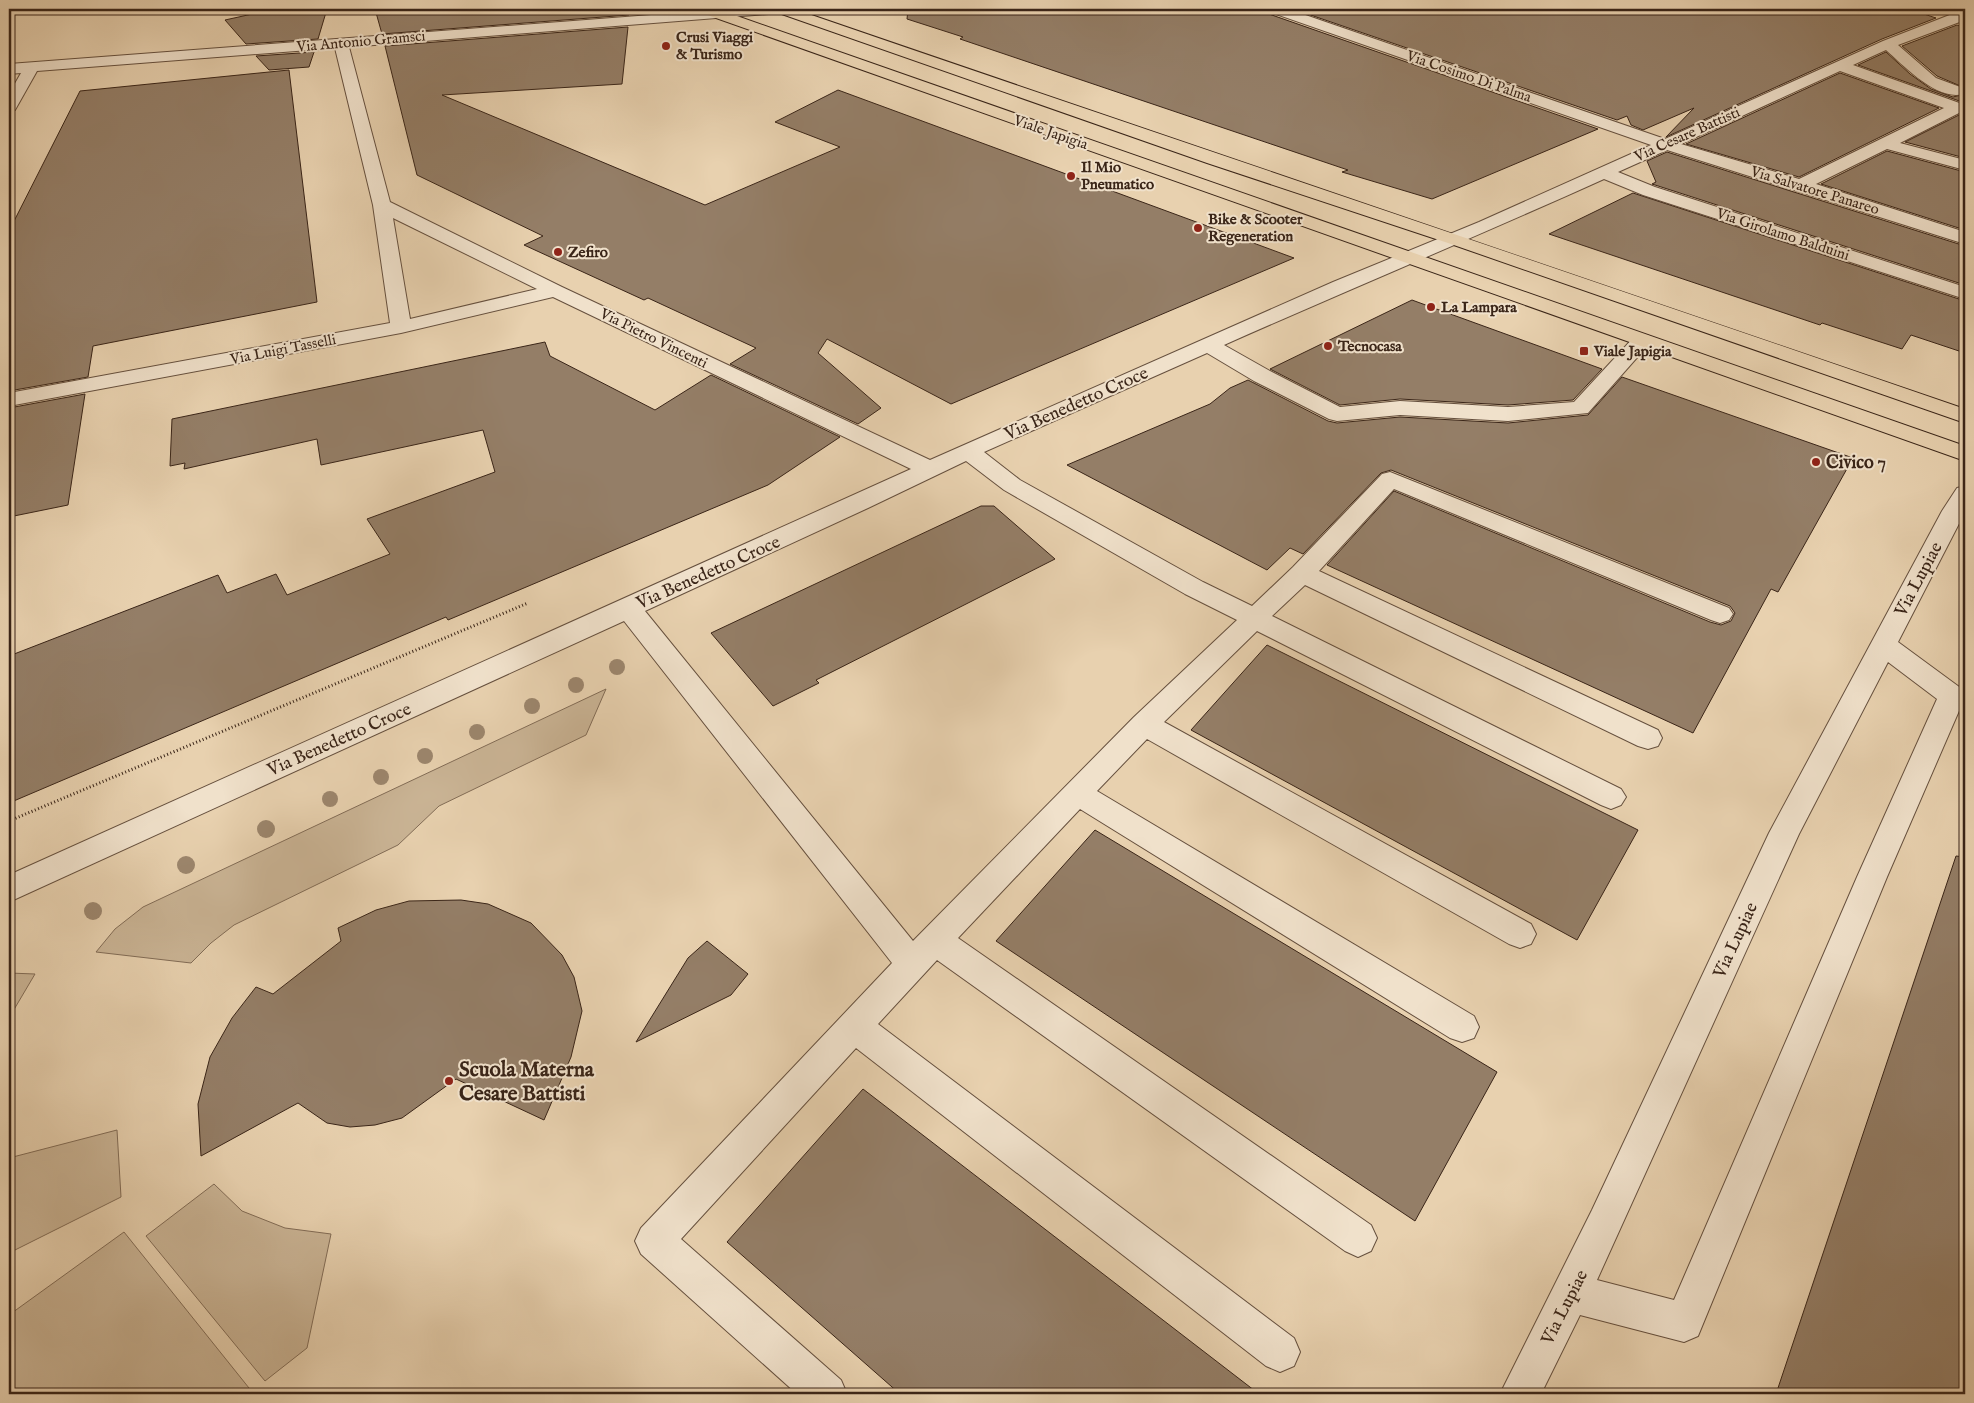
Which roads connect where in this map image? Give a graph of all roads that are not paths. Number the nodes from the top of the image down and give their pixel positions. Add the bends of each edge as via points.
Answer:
1 (781, 9) edge
2 (1275, 9) edge
3 (1940, 9) edge
4 (708, 11) edge
5 (1964, 16) edge
6 (341, 43) junction
7 (1888, 44) junction
8 (1840, 66) junction
9 (32, 67) junction
10 (9, 69) edge
11 (1962, 104) edge
12 (9, 107) edge
13 (1911, 132) junction
14 (1664, 144) junction
15 (1886, 144) junction
16 (1965, 157) edge
17 (1965, 165) edge
18 (1603, 172) junction
19 (1801, 185) junction
20 (382, 205) junction
21 (1965, 238) edge
22 (1455, 239) junction
23 (1409, 258) junction
24 (555, 291) junction
25 (1965, 293) edge
26 (401, 326) junction
27 (1642, 340) junction
28 (1208, 345) junction
29 (9, 400) edge
30 (1965, 416) edge
31 (968, 451) junction
32 (1965, 454) edge
33 (929, 469) junction
34 (1961, 506) edge
35 (1302, 572) junction
36 (628, 608) junction
37 (1720, 614) dead end
38 (1254, 617) junction
39 (1883, 644) junction
40 (1959, 698) edge
41 (1144, 724) junction
42 (1648, 738) dead end
43 (1077, 793) junction
44 (1611, 797) dead end
45 (9, 889) edge
46 (1520, 934) dead end
47 (935, 940) junction
48 (912, 964) junction
49 (854, 1026) junction
50 (1462, 1027) dead end
51 (1358, 1238) dead end
52 (1570, 1293) junction
53 (1280, 1352) dead end
54 (827, 1394) edge
55 (1520, 1394) edge

1 - 4 street, Via Antonio Gramsci
1 - 22 main road, Viale Japigia via 1212,159
2 - 14 street, Via Cosimo Di Palma
3 - 5 street
4 - 6 street, Via Antonio Gramsci
4 - 23 main road, Viale Japigia
5 - 7 street, Via Cesare Battisti
6 - 9 street, Via Antonio Gramsci
6 - 20 street
7 - 8 street, Via Cesare Battisti
7 - 11 street
8 - 11 street
8 - 14 street, Via Cesare Battisti
9 - 10 street, Via Antonio Gramsci
9 - 12 street
11 - 13 street
13 - 15 street
13 - 16 street
14 - 18 street, Via Cesare Battisti
14 - 19 street, Via Salvatore Panareo
15 - 17 street
15 - 19 street
18 - 22 street, Via Cesare Battisti
18 - 25 street, Via Girolamo Balduini via 1649,191
19 - 21 street, Via Salvatore Panareo
20 - 24 street, Via Pietro Vincenti
20 - 26 street
22 - 23 street, Via Cesare Battisti
22 - 30 main road, Viale Japigia
23 - 27 main road, Viale Japigia
23 - 28 street, Via Benedetto Croce
24 - 26 street, Via Luigi Tasselli
24 - 33 street, Via Pietro Vincenti
26 - 29 street, Via Luigi Tasselli
27 - 28 street via 1580,408 1508,414 1400,408 1337,414
27 - 32 main road, Viale Japigia
28 - 31 street, Via Benedetto Croce
31 - 33 street, Via Benedetto Croce
31 - 38 street via 1012,485 1194,588
33 - 36 street, Via Benedetto Croce
34 - 39 street, Via Lupiae
35 - 37 street via 1390,479
35 - 38 street
35 - 42 street
36 - 45 street, Via Benedetto Croce
36 - 48 street
38 - 41 street
38 - 44 street
39 - 40 street
39 - 52 street, Via Lupiae via 1784,833
40 - 52 street via 1872,876 1684,1322
41 - 43 street
41 - 46 street
43 - 47 street
43 - 50 street
47 - 48 street
47 - 51 street
48 - 49 street
49 - 53 street
49 - 54 street via 654,1241
52 - 55 street, Via Lupiae

